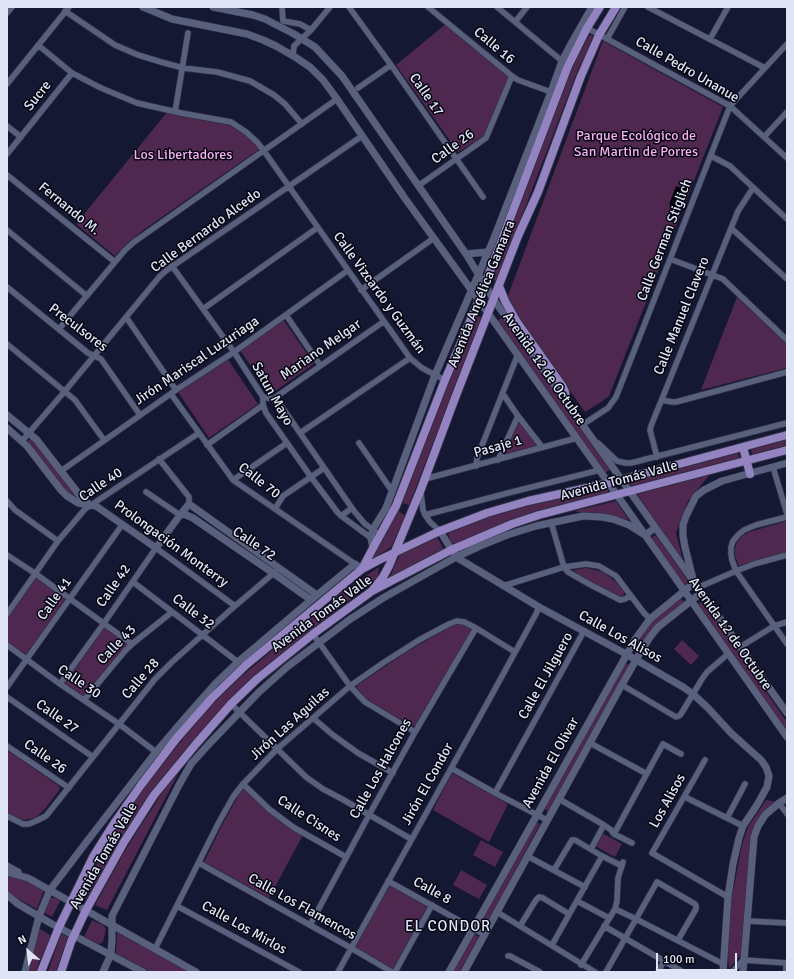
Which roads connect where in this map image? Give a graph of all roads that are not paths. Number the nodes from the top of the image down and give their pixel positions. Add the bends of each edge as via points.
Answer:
1 (12, 7) edge
2 (143, 7) edge
3 (213, 7) edge
4 (282, 7) edge
5 (330, 7) edge
6 (348, 7) edge
7 (428, 7) edge
8 (497, 7) edge
9 (527, 7) edge
10 (592, 7) edge
11 (600, 7) edge
12 (616, 7) edge
13 (625, 7) edge
14 (648, 7) edge
15 (728, 7) edge
16 (67, 9) edge
17 (7, 13) edge
18 (265, 19) junction
19 (283, 21) junction
20 (515, 22) junction
21 (587, 28) junction
22 (311, 30) junction
23 (188, 33) dead end
24 (603, 37) junction
25 (302, 38) junction
26 (710, 39) junction
27 (787, 44) edge
28 (38, 45) junction
29 (293, 55) junction
30 (565, 63) junction
31 (391, 65) junction
32 (183, 68) junction
33 (765, 68) junction
34 (72, 73) junction
35 (512, 76) junction
36 (7, 84) edge
37 (358, 88) dead end
38 (551, 92) junction
39 (337, 99) junction
40 (730, 106) junction
41 (175, 112) junction
42 (787, 112) edge
43 (302, 124) junction
44 (7, 126) edge
45 (362, 136) junction
46 (20, 137) junction
47 (764, 137) junction
48 (264, 151) junction
49 (7, 154) edge
50 (711, 156) junction
51 (787, 158) edge
52 (456, 160) junction
53 (7, 174) edge
54 (288, 186) junction
55 (418, 186) junction
56 (753, 188) junction
57 (483, 197) dead end
58 (787, 219) edge
59 (317, 228) junction
60 (731, 228) junction
61 (7, 230) edge
62 (434, 238) junction
63 (488, 252) junction
64 (466, 254) junction
65 (670, 259) junction
66 (115, 262) junction
67 (172, 266) junction
68 (347, 271) junction
69 (478, 274) junction
70 (712, 275) junction
71 (787, 280) edge
72 (484, 284) junction
73 (499, 286) junction
74 (7, 288) edge
75 (361, 290) junction
76 (472, 290) junction
77 (87, 296) junction
78 (479, 300) junction
79 (494, 300) junction
80 (203, 309) junction
81 (488, 313) junction
82 (286, 315) junction
83 (126, 317) junction
84 (383, 322) junction
85 (59, 329) junction
86 (787, 340) edge
87 (7, 344) edge
88 (234, 352) junction
89 (518, 354) junction
90 (94, 356) junction
91 (410, 358) junction
92 (320, 365) junction
93 (787, 372) edge
94 (435, 375) junction
95 (445, 380) junction
96 (65, 391) junction
97 (173, 392) junction
98 (503, 394) junction
99 (264, 397) junction
100 (272, 399) junction
101 (662, 400) junction
102 (566, 403) junction
103 (264, 405) junction
104 (7, 415) edge
105 (140, 415) junction
106 (518, 416) junction
107 (787, 423) edge
108 (582, 425) junction
109 (7, 428) edge
110 (29, 433) junction
111 (199, 433) junction
112 (300, 433) junction
113 (787, 435) edge
114 (577, 438) junction
115 (592, 438) junction
116 (104, 440) junction
117 (22, 441) junction
118 (287, 443) junction
119 (359, 443) dead end
120 (207, 445) junction
121 (542, 447) junction
122 (743, 447) junction
123 (787, 450) edge
124 (657, 457) junction
125 (159, 459) junction
126 (498, 460) junction
127 (747, 460) junction
128 (787, 463) edge
129 (476, 466) junction
130 (773, 467) junction
131 (324, 468) junction
132 (600, 470) junction
133 (61, 471) junction
134 (750, 474) junction
135 (311, 477) junction
136 (425, 479) junction
137 (621, 479) junction
138 (233, 480) junction
139 (609, 483) junction
140 (421, 489) junction
141 (392, 491) junction
142 (629, 491) junction
143 (146, 492) dead end
144 (617, 495) junction
145 (7, 501) edge
146 (189, 504) junction
147 (90, 505) junction
148 (352, 508) junction
149 (275, 509) junction
150 (390, 509) junction
151 (199, 511) junction
152 (180, 515) junction
153 (425, 515) junction
154 (787, 515) edge
155 (341, 516) junction
156 (193, 518) junction
157 (550, 522) junction
158 (122, 525) junction
159 (655, 528) junction
160 (373, 529) junction
161 (440, 532) junction
162 (645, 534) junction
163 (58, 541) junction
164 (375, 541) junction
165 (156, 548) junction
166 (451, 550) junction
167 (394, 553) junction
168 (7, 555) edge
169 (787, 555) edge
170 (456, 557) junction
171 (355, 564) junction
172 (280, 568) junction
173 (564, 568) junction
174 (362, 569) junction
175 (736, 571) junction
176 (273, 573) junction
177 (36, 574) junction
178 (133, 582) junction
179 (503, 586) junction
180 (698, 588) junction
181 (372, 591) junction
182 (684, 591) junction
183 (317, 595) junction
184 (630, 596) junction
185 (70, 599) junction
186 (311, 600) junction
187 (691, 601) junction
188 (234, 606) junction
189 (539, 607) junction
190 (172, 612) junction
191 (7, 614) edge
192 (650, 619) junction
193 (787, 622) edge
194 (104, 623) junction
195 (774, 626) junction
196 (476, 628) junction
197 (584, 631) junction
198 (313, 634) junction
199 (202, 635) junction
200 (319, 642) junction
201 (132, 644) junction
202 (787, 644) edge
203 (7, 645) edge
204 (740, 647) junction
205 (515, 652) junction
206 (626, 654) junction
207 (728, 654) junction
208 (27, 660) junction
209 (636, 660) junction
210 (238, 662) junction
211 (60, 684) junction
212 (622, 685) junction
213 (350, 686) junction
214 (7, 688) edge
215 (692, 694) junction
216 (7, 697) edge
217 (84, 700) junction
218 (231, 704) junction
219 (240, 712) junction
220 (787, 713) edge
221 (314, 718) junction
222 (119, 724) junction
223 (415, 732) junction
224 (787, 737) edge
225 (590, 743) junction
226 (7, 746) edge
227 (277, 749) junction
228 (156, 752) junction
229 (681, 754) dead end
230 (93, 757) junction
231 (705, 760) dead end
232 (451, 768) junction
233 (393, 773) junction
234 (647, 774) junction
235 (243, 784) junction
236 (745, 784) dead end
237 (68, 788) junction
238 (495, 793) junction
239 (685, 797) junction
240 (787, 798) edge
241 (559, 799) junction
242 (780, 803) junction
243 (787, 814) edge
244 (369, 815) junction
245 (537, 815) junction
246 (7, 816) edge
247 (727, 818) junction
248 (547, 820) junction
249 (604, 825) junction
250 (743, 826) junction
251 (614, 834) junction
252 (411, 839) junction
253 (632, 843) dead end
254 (591, 849) junction
255 (527, 856) junction
256 (602, 856) junction
257 (346, 857) junction
258 (199, 863) junction
259 (7, 866) edge
260 (554, 870) junction
261 (7, 872) edge
262 (28, 878) junction
263 (388, 881) junction
264 (585, 888) junction
265 (50, 890) junction
266 (7, 896) edge
267 (728, 897) junction
268 (577, 901) junction
269 (71, 902) junction
270 (432, 905) junction
271 (177, 906) junction
272 (615, 909) junction
273 (86, 910) junction
274 (497, 912) junction
275 (570, 914) junction
276 (39, 916) junction
277 (609, 918) junction
278 (636, 919) junction
279 (747, 921) junction
280 (787, 923) edge
281 (112, 925) junction
282 (310, 925) junction
283 (520, 926) junction
284 (604, 926) junction
285 (59, 927) junction
286 (474, 929) junction
287 (485, 935) junction
288 (74, 936) junction
289 (625, 938) junction
290 (678, 940) junction
291 (552, 945) junction
292 (351, 948) junction
293 (155, 949) junction
294 (111, 954) junction
295 (508, 956) dead end
296 (743, 960) junction
297 (664, 961) junction
298 (786, 963) edge
299 (581, 965) junction
300 (723, 968) edge
301 (465, 971) edge
302 (25, 972) edge
303 (40, 972) edge
304 (61, 972) edge
305 (104, 972) edge
306 (142, 972) edge
307 (196, 972) edge
308 (299, 972) edge
309 (338, 972) edge
310 (394, 972) edge
311 (449, 972) edge
312 (539, 972) edge
313 (595, 972) edge
314 (606, 972) edge
315 (658, 972) edge
316 (684, 972) edge
317 (732, 972) edge
318 (743, 972) edge
319 (786, 972) edge

1 - 17 street
2 - 29 main road, Avenida 12 de Octubre via 172,19 246,34
3 - 18 main road, Avenida 12 de Octubre via 253,14
4 - 19 street
5 - 22 street
6 - 31 street, Calle 17
7 - 35 street, Calle 16
8 - 20 street
9 - 20 street
10 - 30 main road, Avenida Angélica Gamarra via 572,42
11 - 21 main road, Avenida Angélica Gamarra
12 - 24 main road, Avenida Angélica Gamarra
13 - 24 street, Avenida Angélica Gamarra
14 - 26 street
15 - 26 street
16 - 28 street
16 - 32 street via 115,45 138,55
18 - 19 street
18 - 25 main road, Avenida 12 de Octubre
19 - 22 street via 300,24
20 - 30 street
21 - 24 street, Calle Pedro Unanue
21 - 30 main road, Avenida Angélica Gamarra
22 - 25 street
23 - 32 street
24 - 40 street, Calle Pedro Unanue
24 - 73 main road, Avenida Angélica Gamarra via 581,76 538,192
25 - 29 street via 294,46
25 - 55 main road, Avenida 12 de Octubre via 315,47 342,76
26 - 33 street
27 - 33 street, Calle German Stiglich
28 - 34 street, Calle Vizcardo y Guzmán
28 - 36 street
29 - 39 main road, Avenida 12 de Octubre via 310,67
30 - 38 main road, Avenida Angélica Gamarra
30 - 72 main road, Avenida Angélica Gamarra
31 - 37 street
31 - 52 street, Calle 17
32 - 41 street
32 - 43 street via 217,72 250,81 285,104
33 - 40 street, Calle German Stiglich
34 - 41 street, Calle Vizcardo y Guzmán via 136,103
34 - 46 street, Sucre
35 - 38 street, Calle 16
35 - 52 street, Calle 26 via 486,138
38 - 63 main road, Avenida Angélica Gamarra
39 - 43 street
39 - 45 main road, Avenida 12 de Octubre
40 - 47 street, Calle Pedro Unanue
40 - 50 street, Calle German Stiglich
41 - 48 street, Calle Vizcardo y Guzmán via 231,122 246,132
42 - 47 street
43 - 48 street
44 - 46 street
45 - 54 street, Calle Bernardo Alcedo
45 - 62 main road, Avenida 12 de Octubre
46 - 49 street, Sucre
47 - 51 street, Calle Pedro Unanue
48 - 54 street, Calle Vizcardo y Guzmán
48 - 66 street via 142,236
50 - 56 street via 730,166
50 - 65 street, Calle German Stiglich
52 - 55 street, Calle 26
52 - 57 street, Calle 17
53 - 66 street, Fernando M.
54 - 59 street, Calle Vizcardo y Guzmán
54 - 67 street, Calle Bernardo Alcedo
55 - 64 main road, Avenida 12 de Octubre
56 - 58 street
56 - 60 street, Calle Manuel Clavero
59 - 68 street, Calle Vizcardo y Guzmán
59 - 80 street, Calle Vizcardo y Guzmán
60 - 70 street, Calle Manuel Clavero
60 - 71 street
61 - 77 street
62 - 75 street
62 - 76 main road, Avenida 12 de Octubre
63 - 64 main road
63 - 69 main road, Avenida Angélica Gamarra
64 - 69 main road, Avenida 12 de Octubre
65 - 70 street
65 - 108 street, Calle German Stiglich via 616,396 608,408
66 - 77 street
67 - 80 street, Satun Mayo
67 - 83 street, Calle Bernardo Alcedo via 160,276
68 - 75 street, Calle Vizcardo y Guzmán
68 - 82 street, Jirón Mariscal Luzuriaga
69 - 72 main road, Avenida 12 de Octubre
69 - 76 main road, Avenida Angélica Gamarra
70 - 86 street via 723,279
70 - 101 street, Calle Manuel Clavero
72 - 78 main road, Avenida Angélica Gamarra
72 - 79 main road, Avenida 12 de Octubre
73 - 79 main road, Avenida Angélica Gamarra
73 - 102 main road via 517,322 563,387
74 - 85 street, Preculsores
75 - 84 street, Calle Vizcardo y Guzmán
76 - 78 main road, Avenida 12 de Octubre
76 - 94 main road, Avenida Angélica Gamarra
77 - 85 street
78 - 81 main road, Avenida 12 de Octubre
78 - 95 main road, Avenida Angélica Gamarra
79 - 81 main road, Avenida Angélica Gamarra
79 - 102 main road, Avenida 12 de Octubre
80 - 88 street, Satun Mayo
81 - 89 main road, Avenida 12 de Octubre
81 - 136 main road, Avenida Angélica Gamarra
82 - 88 street, Jirón Mariscal Luzuriaga
82 - 92 street
83 - 90 street, Calle Bernardo Alcedo
83 - 97 street, Calle 70
84 - 91 street, Calle Vizcardo y Guzmán
84 - 92 street, Mariano Melgar
85 - 90 street, Preculsores
87 - 96 street
88 - 97 street, Jirón Mariscal Luzuriaga
88 - 99 street, Satun Mayo
89 - 98 street
89 - 114 main road, Avenida 12 de Octubre
90 - 96 street, Calle Bernardo Alcedo
90 - 105 street, Preculsores via 102,360
91 - 94 street, Calle Vizcardo y Guzmán
91 - 112 street
92 - 100 street, Mariano Melgar
93 - 101 street via 676,402
94 - 95 street, Calle Vizcardo y Guzmán
94 - 141 main road, Avenida Angélica Gamarra
95 - 150 main road, Avenida Angélica Gamarra via 396,506
96 - 110 street, Calle Bernardo Alcedo
96 - 116 street via 75,400
97 - 105 street, Jirón Mariscal Luzuriaga
97 - 111 street, Calle 70
98 - 106 street
98 - 129 street
99 - 100 street
99 - 103 street, Satun Mayo
100 - 112 street via 282,407
101 - 124 street, Calle Manuel Clavero via 650,430
102 - 108 main road, Avenida 12 de Octubre
103 - 118 street, Satun Mayo via 266,413
103 - 120 street
104 - 110 main road
105 - 116 street, Jirón Mariscal Luzuriaga
106 - 121 street
106 - 126 street
107 - 124 street, Avenida Tomás Valle
108 - 115 main road, Avenida 12 de Octubre
109 - 117 main road
110 - 117 street, Calle Bernardo Alcedo
110 - 133 main road
111 - 120 street, Calle 70
111 - 125 street, Calle 40
112 - 131 street
113 - 122 main road, Avenida Tomás Valle
114 - 121 street, Pasaje 1
114 - 132 main road, Avenida 12 de Octubre
115 - 124 street, Avenida Tomás Valle via 618,461 631,463
115 - 137 main road, Avenida 12 de Octubre
116 - 133 street, Jirón Mariscal Luzuriaga
117 - 147 main road via 67,496
118 - 135 street, Satun Mayo
118 - 138 street
119 - 141 street
120 - 138 street, Calle 70
121 - 126 street, Pasaje 1
122 - 127 main road
122 - 137 main road, Avenida Tomás Valle
123 - 127 main road, Avenida Tomás Valle
125 - 146 street via 189,497
125 - 147 street, Calle 40
126 - 129 street, Pasaje 1
127 - 134 main road
127 - 142 main road, Avenida Tomás Valle
128 - 130 main road
129 - 136 street, Pasaje 1
130 - 134 main road
130 - 154 street
131 - 135 street
131 - 148 street
132 - 139 main road, Avenida 12 de Octubre
132 - 153 street
133 - 147 main road
134 - 180 main road via 708,487 696,496 691,506 683,525 683,536
135 - 149 street via 283,496
135 - 155 street, Satun Mayo
136 - 140 main road, Avenida Angélica Gamarra
137 - 139 main road, Avenida Tomás Valle
137 - 142 main road, Avenida 12 de Octubre
138 - 149 street, Calle 70
139 - 144 main road, Avenida 12 de Octubre
139 - 161 main road, Avenida Tomás Valle via 511,506
140 - 153 street, Calle Los Alisos
140 - 167 main road, Avenida Angélica Gamarra
141 - 150 main road, Avenida Angélica Gamarra
142 - 144 main road, Avenida Tomás Valle
142 - 159 main road, Avenida 12 de Octubre
143 - 152 street
144 - 162 main road, Avenida 12 de Octubre
144 - 166 main road, Avenida Tomás Valle via 519,522
145 - 163 street via 15,510
146 - 151 main road
146 - 152 main road, Calle 42
147 - 158 main road, Prolongación Monterry
147 - 163 street, Calle 40
148 - 155 street
148 - 160 street via 365,524
149 - 171 street, Calle 70
150 - 160 main road, Avenida Angélica Gamarra
150 - 164 main road, Avenida Angélica Gamarra
151 - 156 main road
151 - 172 main road
152 - 156 main road, Calle 72
152 - 165 main road, Calle 42
153 - 161 street, Calle Los Alisos
154 - 175 street via 751,527 738,535 731,547
155 - 164 street, Satun Mayo
156 - 176 main road, Calle 72
157 - 162 main road, Avenida Tomás Valle via 582,516 602,517 629,525
157 - 170 main road, Avenida Tomás Valle via 507,535
157 - 173 street
158 - 165 main road, Prolongación Monterry
158 - 185 street, Calle 41
159 - 162 main road
159 - 180 main road, Avenida 12 de Octubre
160 - 164 main road, Avenida Angélica Gamarra
161 - 166 main road, Calle Los Alisos
161 - 167 main road, Avenida Tomás Valle
162 - 182 main road, Avenida 12 de Octubre
163 - 177 street, Calle 40
164 - 174 main road, Avenida Angélica Gamarra
165 - 178 street, Calle 42
165 - 188 street, Prolongación Monterry
166 - 170 main road, Calle Los Alisos
166 - 181 main road, Avenida Tomás Valle
167 - 174 main road, Avenida Tomás Valle
167 - 181 main road, Avenida Angélica Gamarra via 383,577
168 - 177 street
169 - 175 street
170 - 179 main road, Calle Los Alisos
170 - 200 main road, Avenida Tomás Valle via 384,598
171 - 174 main road, Avenida Tomás Valle
171 - 183 main road, Avenida Tomás Valle
172 - 176 street, Calle 28
172 - 183 main road
173 - 179 street
173 - 184 street via 620,600
173 - 184 street via 586,564 601,567 616,576
174 - 269 main road, Avenida Tomás Valle via 246,665 176,738 115,822
175 - 180 street
175 - 195 street
176 - 186 main road, Calle 72
176 - 188 street, Calle 28
177 - 185 street
177 - 191 street, Calle 40
178 - 190 street, Calle 32
178 - 194 street, Calle 42
179 - 189 main road, Calle Los Alisos
180 - 182 main road, Avenida El Olivar
180 - 187 main road, Avenida El Olivar
180 - 204 main road, Avenida 12 de Octubre
181 - 198 main road, Avenida Tomás Valle
182 - 187 main road, Avenida 12 de Octubre
182 - 192 main road, Avenida El Olivar
183 - 186 main road, Avenida Tomás Valle
184 - 192 street
185 - 194 street
185 - 208 street, Calle 41
186 - 210 main road, Avenida Tomás Valle
187 - 207 main road, Avenida 12 de Octubre
187 - 209 main road, Avenida El Olivar via 658,627
188 - 199 street, Calle 28
189 - 197 main road, Calle Los Alisos
189 - 205 street, Jirón El Condor
190 - 199 street, Calle 32
190 - 201 street, Calle 43
192 - 206 main road, Avenida El Olivar
193 - 195 street
194 - 201 street
194 - 211 street, Calle 42
195 - 202 street
195 - 204 street
196 - 205 street, Jirón Las Aguilas
196 - 213 street, Jirón Las Aguilas via 464,622 449,624 419,640
196 - 223 street, Calle Los Halcones
197 - 206 main road, Calle Los Alisos
197 - 238 street, Calle El Jilguero
198 - 200 street
198 - 218 main road, Avenida Tomás Valle via 257,679
199 - 210 street, Calle 32
199 - 222 street, Calle 28 via 155,679
200 - 213 street
200 - 219 main road, Avenida Tomás Valle via 258,692
201 - 217 street, Calle 43
203 - 208 street, Calle 30
204 - 220 main road, Avenida 12 de Octubre
205 - 232 street, Jirón El Condor
206 - 209 main road, Calle Los Alisos
206 - 245 main road, Avenida El Olivar
207 - 215 street via 707,672
207 - 224 main road, Avenida 12 de Octubre
208 - 211 street, Calle 30
208 - 214 street, Calle 41
209 - 212 main road, Avenida El Olivar
209 - 215 main road, Calle Los Alisos
210 - 228 main road, Avenida Tomás Valle via 184,718
211 - 217 street, Calle 30
212 - 215 street via 676,717 681,714
212 - 225 main road, Avenida El Olivar
213 - 221 street, Jirón Las Aguilas
213 - 223 street via 369,705
215 - 250 main road, Calle Los Alisos via 766,767 769,776 767,787
216 - 230 street, Calle 27
217 - 222 street, Calle 30
218 - 219 street
218 - 273 main road, Avenida Tomás Valle via 154,795
219 - 227 street
219 - 281 main road, Avenida Tomás Valle via 191,764 112,916
221 - 227 street, Jirón Las Aguilas
221 - 233 street via 332,736
222 - 228 street, Calle 30
222 - 230 street, Calle 28
223 - 233 street, Calle Los Halcones
225 - 234 street
225 - 241 main road, Avenida El Olivar
226 - 237 street, Calle 26
227 - 235 street, Jirón Las Aguilas
227 - 244 street via 306,777
228 - 265 main road, Avenida Tomás Valle
229 - 234 street via 663,744
230 - 237 street, Calle 28
231 - 239 street, Los Alisos
232 - 238 street
232 - 252 street, Jirón El Condor
233 - 244 street, Calle Los Halcones
234 - 251 street
235 - 257 street, Calle Cisnes via 269,809 293,827
235 - 258 street, Jirón Las Aguilas via 226,809
236 - 247 street
237 - 246 street, Calle 28 via 46,816 30,824 23,824
238 - 245 street
239 - 247 street
239 - 267 street, Los Alisos via 652,853
240 - 242 main road
241 - 248 main road, Avenida El Olivar
241 - 249 street
242 - 243 street
242 - 279 main road via 765,816 754,837
244 - 252 street
244 - 257 street, Calle Los Halcones
245 - 248 street
245 - 286 main road, Avenida El Olivar
247 - 250 street
248 - 255 main road, Avenida El Olivar
249 - 251 street
249 - 254 street
250 - 267 main road, Calle Los Alisos
251 - 253 street
252 - 263 street, Jirón El Condor
254 - 256 street
254 - 260 street via 572,840
255 - 260 street
255 - 274 main road, Avenida El Olivar
256 - 264 street
256 - 272 street via 622,864
257 - 282 street, Calle Los Halcones
258 - 271 street, Jirón Las Aguilas
258 - 282 street, Calle Los Flamencos
259 - 262 main road
260 - 264 street
261 - 262 main road
262 - 265 main road
263 - 270 street, Calle 8
263 - 292 street, Jirón El Condor
264 - 268 street
265 - 269 main road
265 - 276 main road, Avenida Tomás Valle
266 - 276 main road
267 - 300 main road, Calle Los Alisos
268 - 275 street
268 - 277 street
269 - 273 main road
269 - 285 main road, Avenida Tomás Valle
270 - 286 street, Calle 8
270 - 310 street
271 - 293 street, Jirón Las Aguilas
271 - 308 street, Calle Los Mirlos
272 - 277 street
272 - 278 street
273 - 281 main road
273 - 288 main road, Avenida Tomás Valle
274 - 283 street
274 - 287 main road, Avenida El Olivar
275 - 283 street via 539,897
275 - 291 street
276 - 285 main road
276 - 302 main road, Avenida Tomás Valle
277 - 284 street
278 - 289 street
278 - 290 street
278 - 290 street via 658,882 696,906
279 - 280 street
279 - 296 main road
281 - 293 main road
281 - 294 main road, Avenida Tomás Valle
282 - 292 street, Calle Los Flamencos
283 - 291 street
284 - 289 street
284 - 299 street
285 - 288 main road
285 - 303 main road, Avenida Tomás Valle
286 - 287 street, Calle 8
286 - 311 main road, Avenida El Olivar
287 - 301 main road, Avenida El Olivar
288 - 294 main road
288 - 304 main road, Avenida Tomás Valle
289 - 297 street
289 - 314 street
290 - 300 street
291 - 299 street
292 - 309 street, Jirón El Condor
292 - 310 street, Calle Los Flamencos
293 - 307 main road
294 - 305 main road, Avenida Tomás Valle
294 - 306 main road
295 - 312 street
296 - 298 street
296 - 317 street
296 - 318 main road
297 - 315 street
297 - 316 street
298 - 319 street
299 - 313 street

